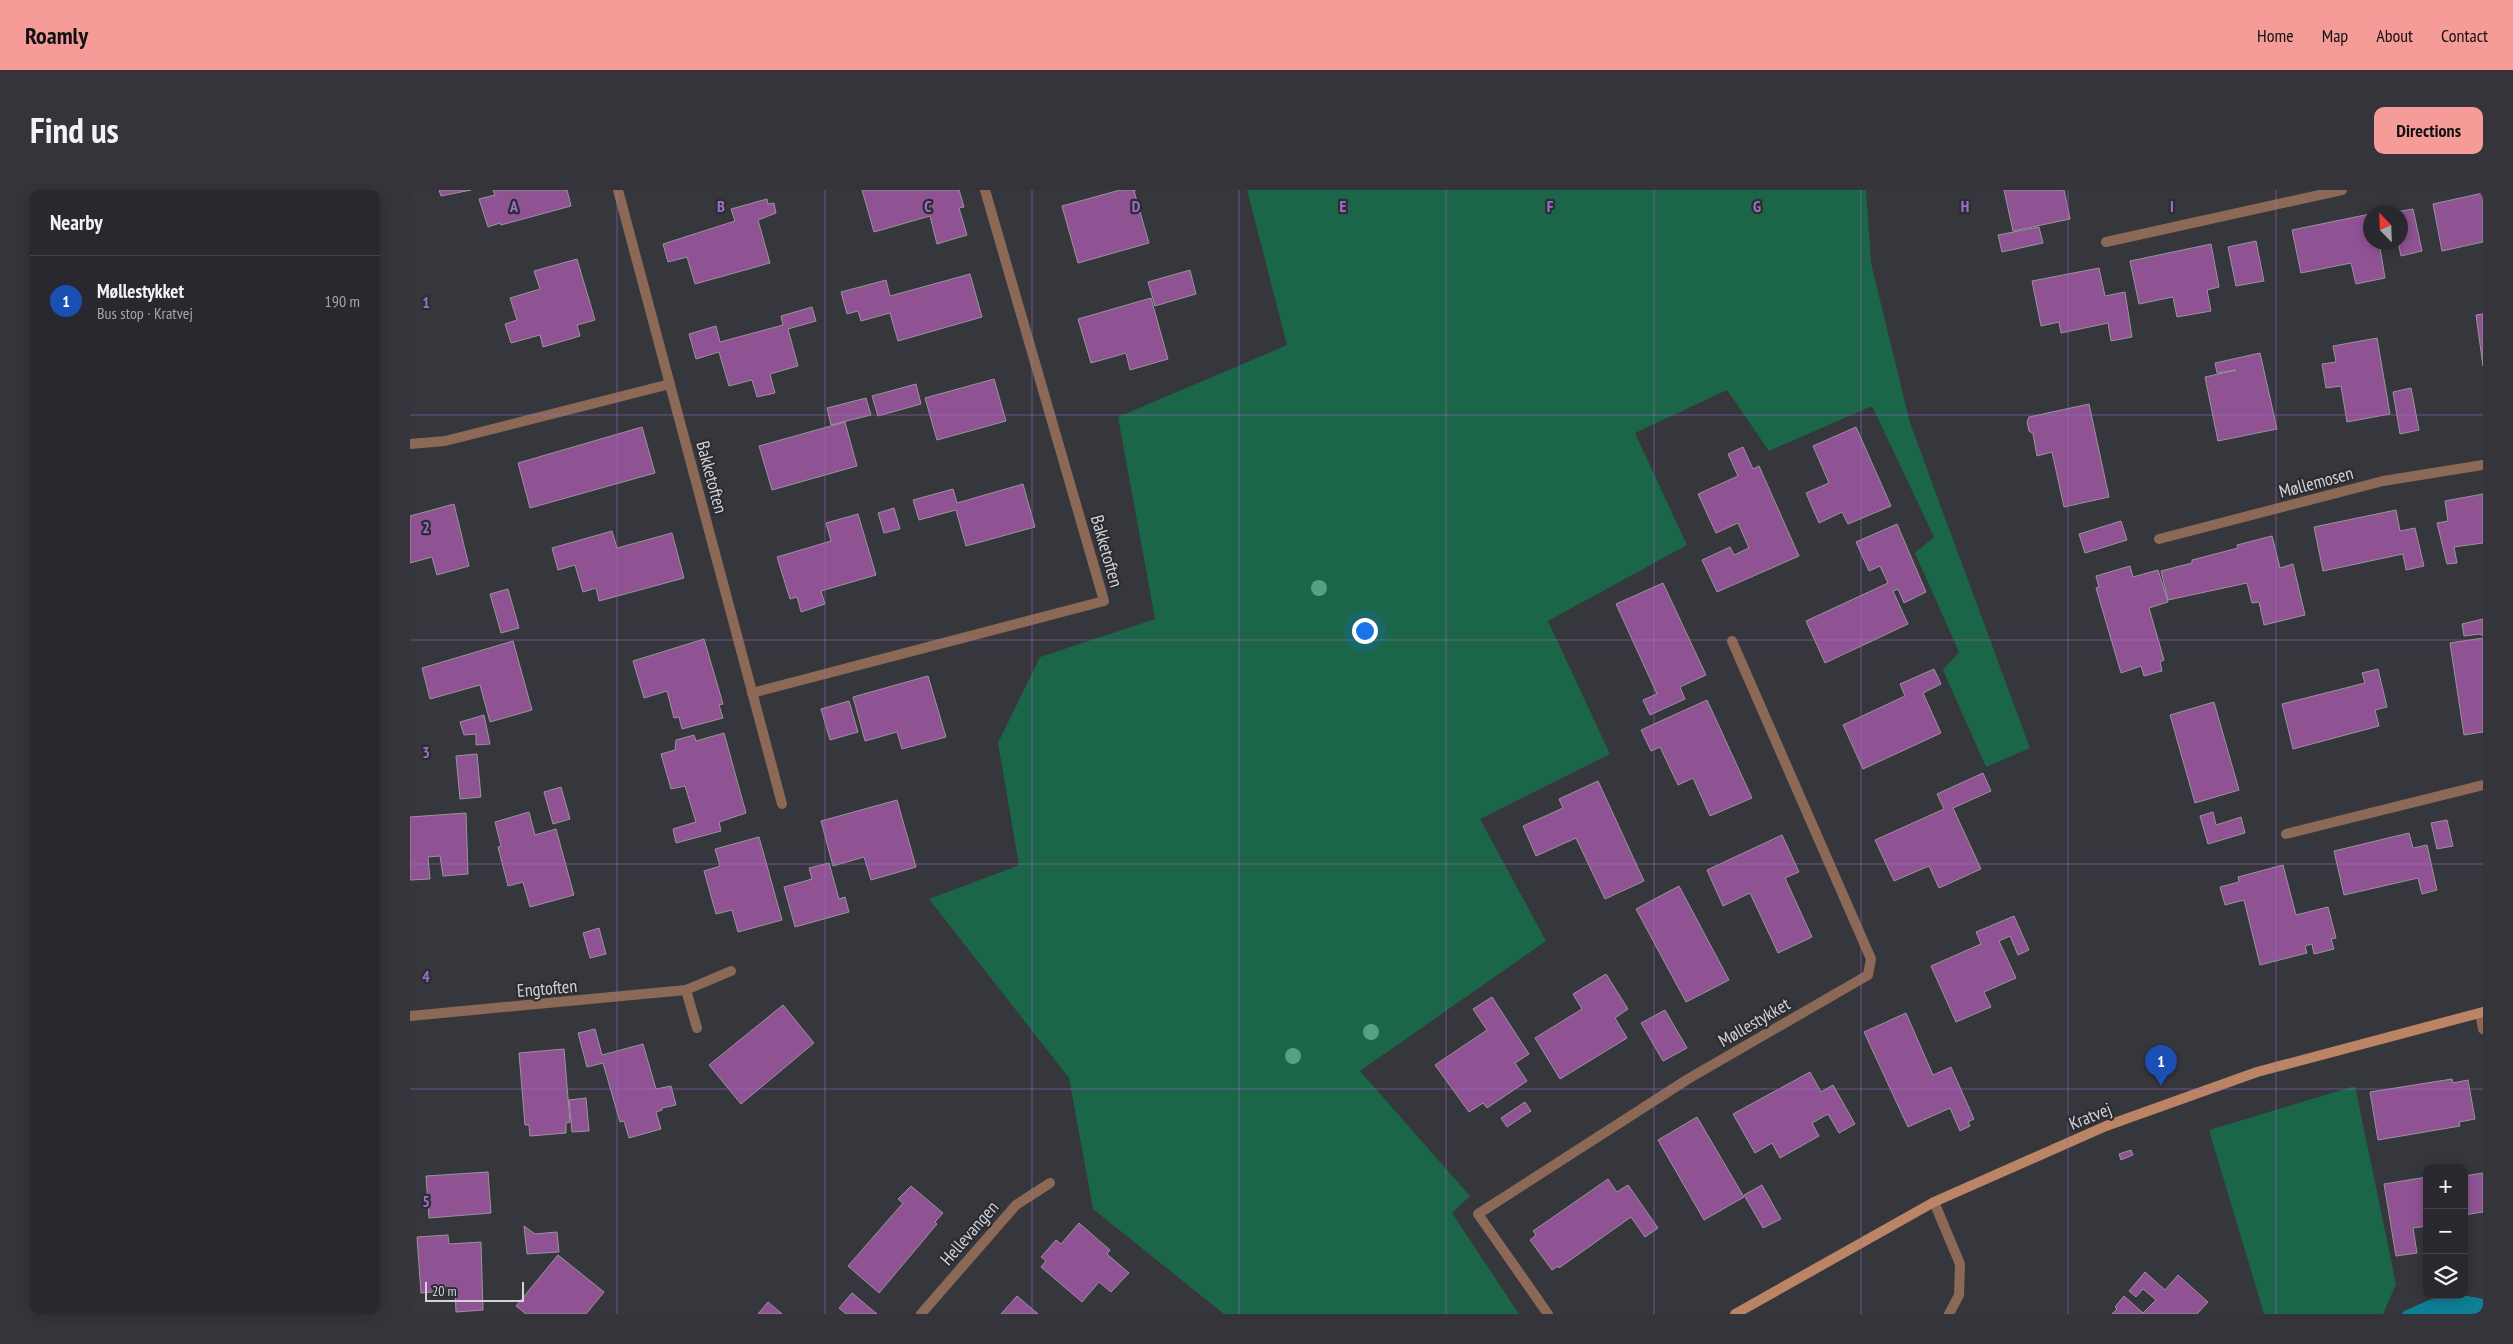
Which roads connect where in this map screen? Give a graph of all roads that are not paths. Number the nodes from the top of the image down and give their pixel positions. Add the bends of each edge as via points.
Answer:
1 (618, 190) edge
2 (985, 190) edge
3 (2342, 190) edge
4 (2106, 242) dead end
5 (670, 384) junction
6 (410, 444) edge
7 (2483, 466) edge
8 (2158, 539) dead end
9 (1732, 641) dead end
10 (752, 693) junction
11 (2483, 785) edge
12 (782, 804) dead end
13 (2286, 834) dead end
14 (731, 971) dead end
15 (686, 990) junction
16 (2481, 1012) edge
17 (410, 1016) edge
18 (697, 1028) dead end
19 (2483, 1029) edge
20 (1050, 1183) dead end
21 (1934, 1202) junction
22 (921, 1314) edge
23 (1548, 1314) edge
24 (1735, 1314) edge
25 (1949, 1314) edge

1 - 5 street, Bakketoften
2 - 10 street, Bakketoften via 1104,600
3 - 4 street
5 - 6 street via 445,441
5 - 10 street, Bakketoften
7 - 8 street, Møllemosen via 2382,481
9 - 23 street, Møllestykket via 1871,959 1868,975 1688,1079 1478,1214
10 - 12 street, Bakketoften
11 - 13 street
14 - 15 street, Engtoften
15 - 17 street, Engtoften
15 - 18 street
16 - 19 street
16 - 21 street, Kratvej via 2257,1072 2106,1126
20 - 22 street, Hellevangen via 1016,1205
21 - 24 street, Kratvej
21 - 25 street via 1960,1264 1959,1295

